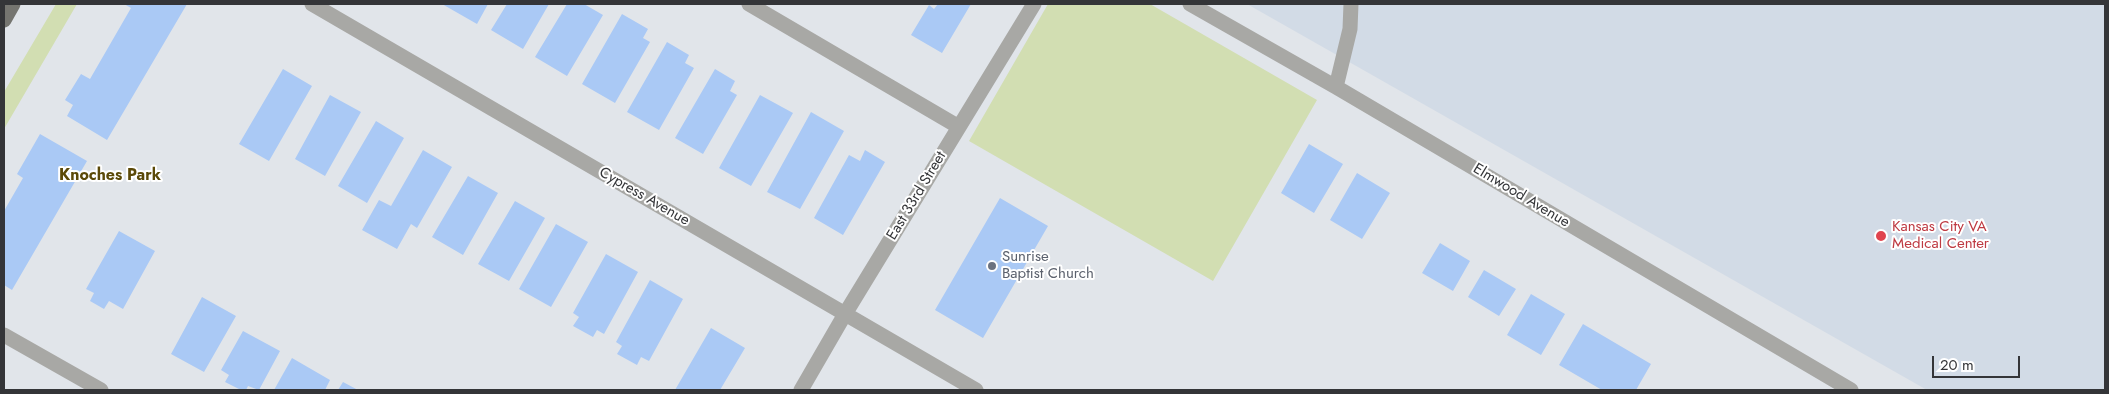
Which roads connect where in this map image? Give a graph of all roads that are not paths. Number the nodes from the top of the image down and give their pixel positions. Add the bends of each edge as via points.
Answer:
1 (13, 4) edge
2 (312, 4) edge
3 (749, 4) edge
4 (1034, 4) edge
5 (1190, 4) edge
6 (1351, 4) edge
7 (4, 20) edge
8 (1336, 87) junction
9 (959, 127) junction
10 (845, 314) junction
11 (4, 335) edge
12 (1825, 384) edge
13 (100, 390) edge
14 (801, 390) edge
15 (976, 390) edge
16 (1851, 390) edge

1 - 7 main road
2 - 10 street, Cypress Avenue
3 - 9 street
4 - 9 street, East 33rd Street
5 - 8 street, Elmwood Avenue
6 - 8 street via 1350,29
8 - 12 street, Elmwood Avenue
9 - 10 street, East 33rd Street
10 - 14 street, East 33rd Street
10 - 15 street, Cypress Avenue
11 - 13 street
12 - 16 street, Elmwood Avenue

